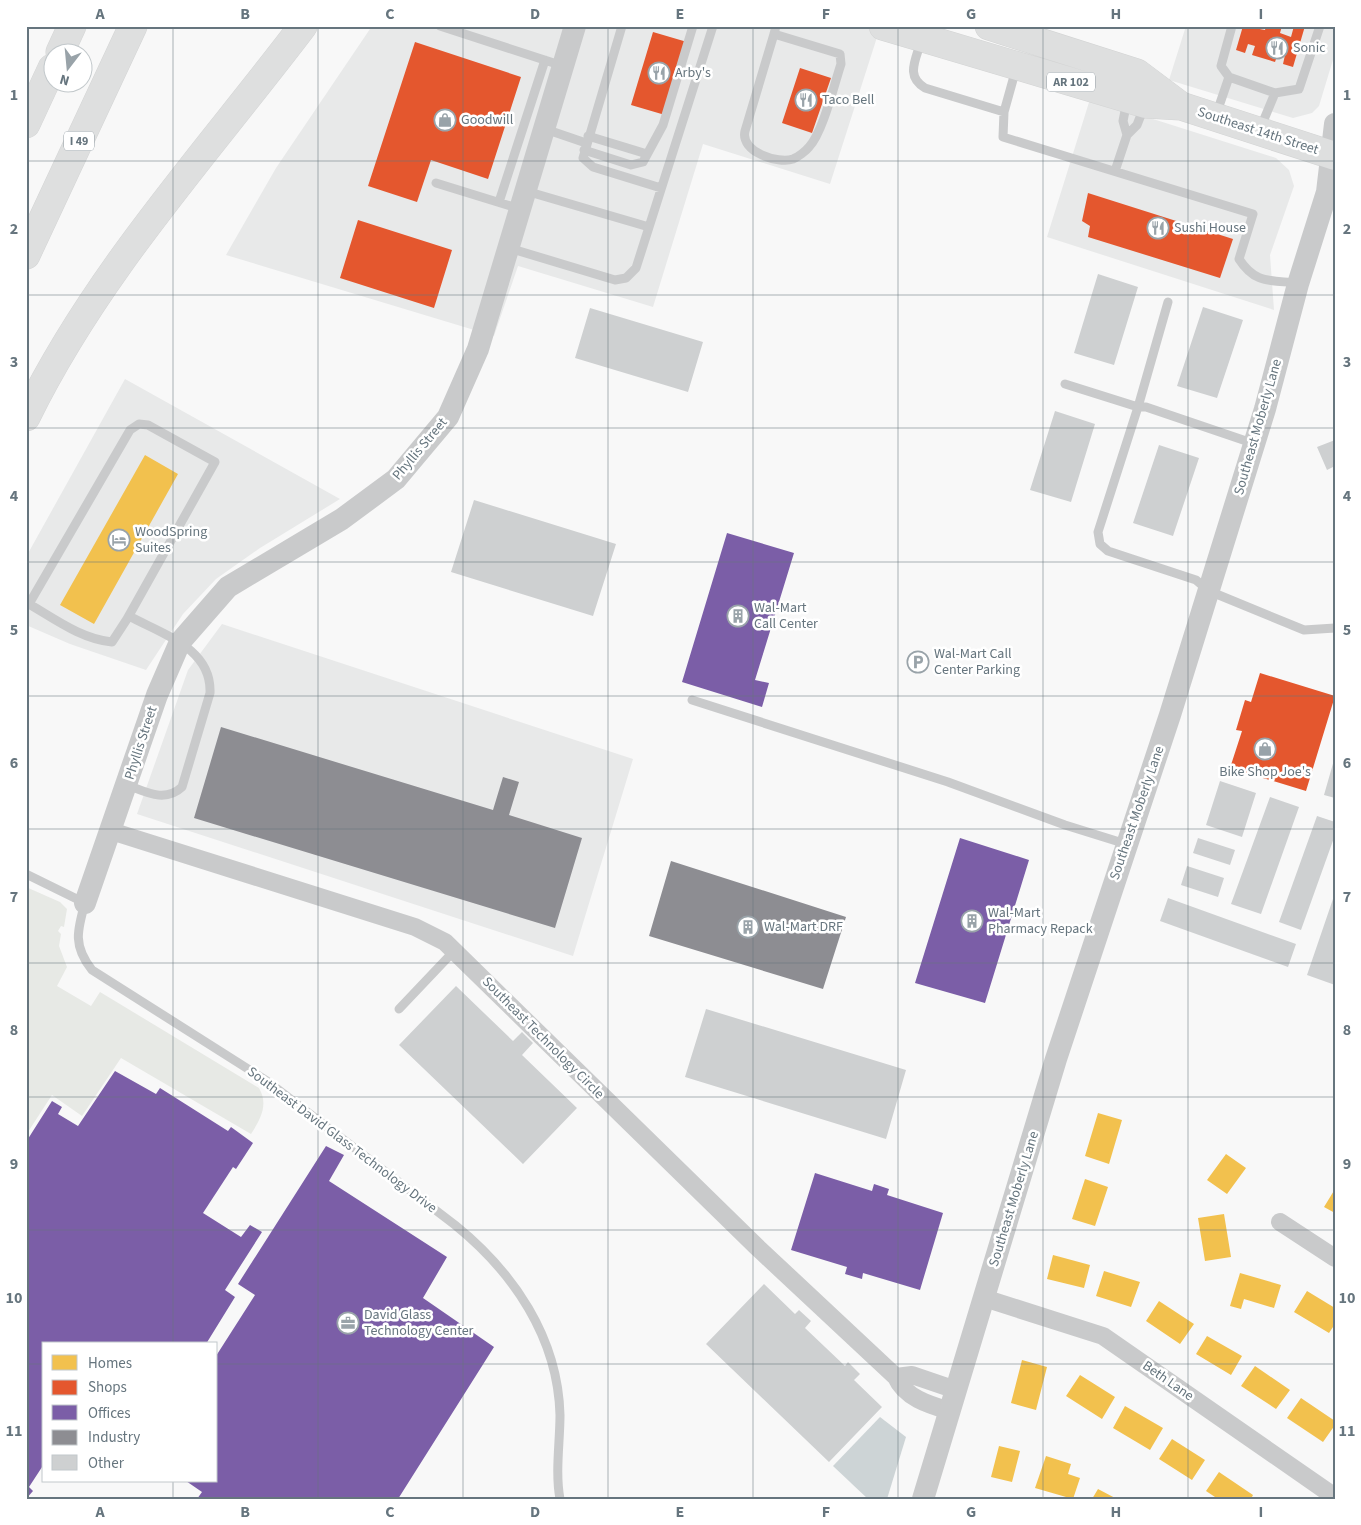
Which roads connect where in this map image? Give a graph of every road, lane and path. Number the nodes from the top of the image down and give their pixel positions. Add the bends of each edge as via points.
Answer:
1 (72, 26) edge
2 (132, 26) edge
3 (303, 26) edge
4 (440, 26) edge
5 (575, 26) edge
6 (622, 26) edge
7 (693, 26) edge
8 (883, 26) edge
9 (989, 26) edge
10 (1232, 26) edge
11 (1320, 26) edge
12 (709, 29) edge
13 (775, 30) edge
14 (922, 38) junction
15 (65, 42) edge
16 (554, 63) junction
17 (1017, 66) junction
18 (1229, 77) junction
19 (42, 90) edge
20 (1275, 92) junction
21 (1136, 101) junction
22 (1181, 106) junction
23 (1004, 112) junction
24 (1215, 117) junction
25 (26, 124) edge
26 (1335, 124) edge
27 (544, 129) junction
28 (1259, 131) junction
29 (1127, 135) junction
30 (586, 143) junction
31 (647, 154) junction
32 (1333, 156) edge
33 (1115, 171) junction
34 (436, 182) dead end
35 (661, 188) junction
36 (523, 200) junction
37 (499, 202) junction
38 (649, 228) junction
39 (508, 248) junction
40 (26, 255) edge
41 (1298, 284) junction
42 (1168, 302) dead end
43 (1065, 384) dead end
44 (1138, 407) junction
45 (26, 417) edge
46 (1255, 444) junction
47 (1209, 591) junction
48 (129, 616) junction
49 (1335, 628) edge
50 (180, 642) junction
51 (692, 700) dead end
52 (127, 785) junction
53 (111, 831) junction
54 (1126, 844) junction
55 (26, 874) edge
56 (85, 903) junction
57 (455, 950) junction
58 (399, 1009) dead end
59 (1280, 1222) dead end
60 (1335, 1258) edge
61 (984, 1298) junction
62 (896, 1377) junction
63 (956, 1390) junction
64 (950, 1411) junction
65 (1335, 1497) edge
66 (926, 1498) edge
67 (560, 1499) edge

1 - 15 main road
2 - 40 main road, I 49
3 - 45 main road via 120,260 64,346
4 - 16 lane
5 - 16 street, Phyllis Street
6 - 30 lane
7 - 31 lane via 663,125
8 - 14 main road, Southeast 14th Street / AR 102
9 - 22 main road, Southeast 14th Street / AR 102 via 1137,73
10 - 18 lane via 1221,66
11 - 20 lane via 1299,89
12 - 35 lane
13 - 13 lane via 840,54 841,64 810,147 794,159 783,160 753,151 743,137
14 - 17 main road, Southeast 14th Street / AR 102
14 - 23 lane via 913,71 917,83
16 - 27 street, Phyllis Street
16 - 37 lane
17 - 21 main road, Southeast 14th Street / AR 102
17 - 23 lane
18 - 20 lane
18 - 24 lane
19 - 25 main road
20 - 28 lane
21 - 22 main road, Southeast 14th Street / AR 102
21 - 29 lane via 1137,125
21 - 29 lane via 1123,121
22 - 24 main road, Southeast 14th Street / AR 102
23 - 33 lane via 1003,137
24 - 28 main road, Southeast 14th Street / AR 102
26 - 32 street, Southeast Moberly Lane
27 - 30 lane
27 - 36 street, Phyllis Street
28 - 32 main road, Southeast 14th Street / AR 102
29 - 33 lane
30 - 31 lane
30 - 31 lane via 631,165 643,162
30 - 35 lane via 583,158 593,167
32 - 41 street, Southeast Moberly Lane via 1324,200
33 - 41 lane via 1253,214 1239,259 1251,275
34 - 37 lane
35 - 38 lane
36 - 37 lane
36 - 38 lane
36 - 39 street, Phyllis Street
38 - 39 lane via 636,268 620,281
39 - 50 street, Phyllis Street via 478,349 448,417 396,479 342,519 228,587
41 - 46 street, Southeast Moberly Lane
42 - 44 lane
43 - 44 lane
44 - 46 lane via 1146,406
44 - 47 lane via 1098,532 1100,544 1108,551 1196,580
46 - 47 street, Southeast Moberly Lane
47 - 49 lane via 1304,630
47 - 54 street, Southeast Moberly Lane
48 - 48 lane via 112,642 101,641 82,635 29,604 130,430 139,424 148,425 214,462
48 - 50 lane
50 - 52 street, Phyllis Street via 157,695
50 - 52 lane via 202,660 211,682 187,775 175,794 165,796 152,795
51 - 54 lane via 948,782
52 - 53 street, Phyllis Street
53 - 56 street, Southeast David Glass Technology Drive
53 - 57 street, Southeast Technology Circle via 415,927 437,936
54 - 61 street, Southeast Moberly Lane via 1056,1059
55 - 56 lane
56 - 67 lane, Southeast David Glass Technology Drive via 78,943 92,970 267,1081 455,1224 508,1277 537,1324 558,1386
57 - 58 lane
57 - 62 street, Southeast Technology Circle via 675,1167
59 - 60 street
61 - 63 street, Southeast Moberly Lane
61 - 65 street, Beth Lane via 1103,1336
62 - 63 street via 912,1375
62 - 64 street, Southeast Technology Circle via 910,1395
63 - 64 street, Southeast Moberly Lane
64 - 66 street, Southeast Moberly Lane

